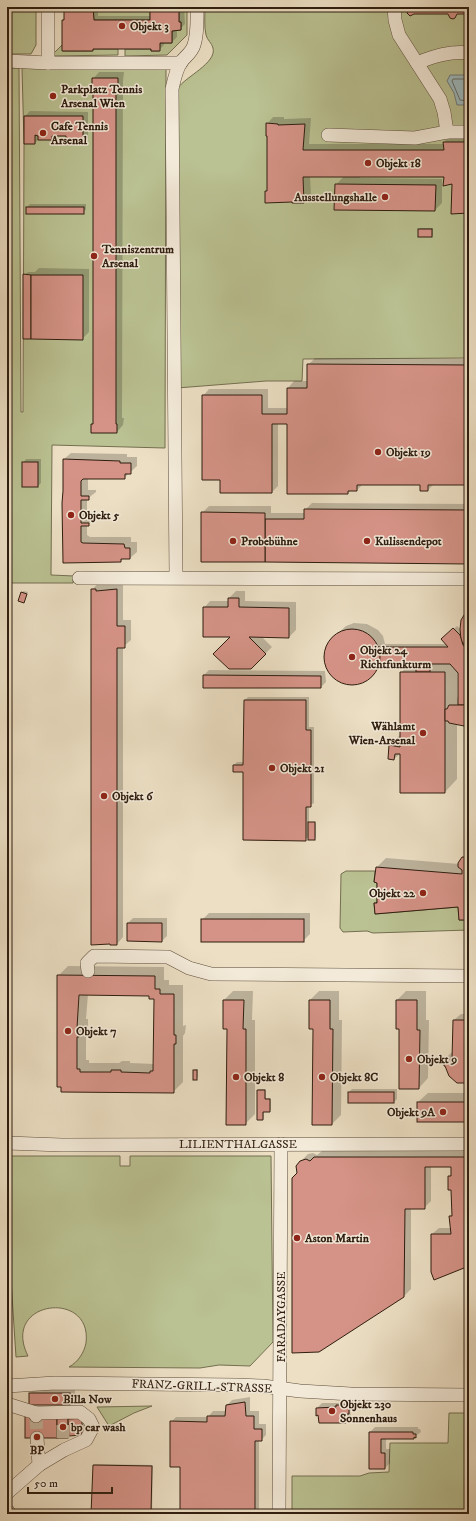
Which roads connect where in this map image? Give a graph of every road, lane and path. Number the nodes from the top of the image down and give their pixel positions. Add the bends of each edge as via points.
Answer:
1 (48, 7) edge
2 (197, 7) edge
3 (394, 7) edge
4 (469, 53) edge
5 (7, 62) edge
6 (181, 63) junction
7 (417, 64) junction
8 (39, 66) junction
9 (447, 132) junction
10 (469, 132) edge
11 (328, 135) dead end
12 (176, 577) junction
13 (79, 578) dead end
14 (469, 579) edge
15 (88, 971) dead end
16 (469, 976) edge
17 (7, 1143) edge
18 (281, 1144) junction
19 (469, 1144) edge
20 (7, 1386) edge
21 (280, 1388) junction
22 (469, 1396) edge
23 (7, 1404) edge
24 (37, 1438) tunnel mouth
25 (39, 1465) junction
26 (7, 1493) edge
27 (279, 1514) edge

1 - 8 street
2 - 6 street via 194,45 190,54
3 - 7 street via 399,34
4 - 7 street via 435,55
5 - 8 street
6 - 8 street
6 - 12 street via 172,89
7 - 9 street via 440,99
9 - 10 street
9 - 11 street via 416,138
12 - 13 street
12 - 14 street
15 - 16 street via 87,963 94,956 168,957 210,974
17 - 18 street, LILIENTHALGASSE
18 - 19 street, LILIENTHALGASSE
18 - 21 street, FARADAYGASSE
20 - 21 street, FRANZ-GRILL-STRASSE via 236,1385
21 - 22 street, FRANZ-GRILL-STRASSE via 351,1394
21 - 27 street, FARADAYGASSE
23 - 25 street via 36,1414 80,1412 89,1419 93,1427 86,1440 63,1444
24 - 25 street
25 - 26 street

